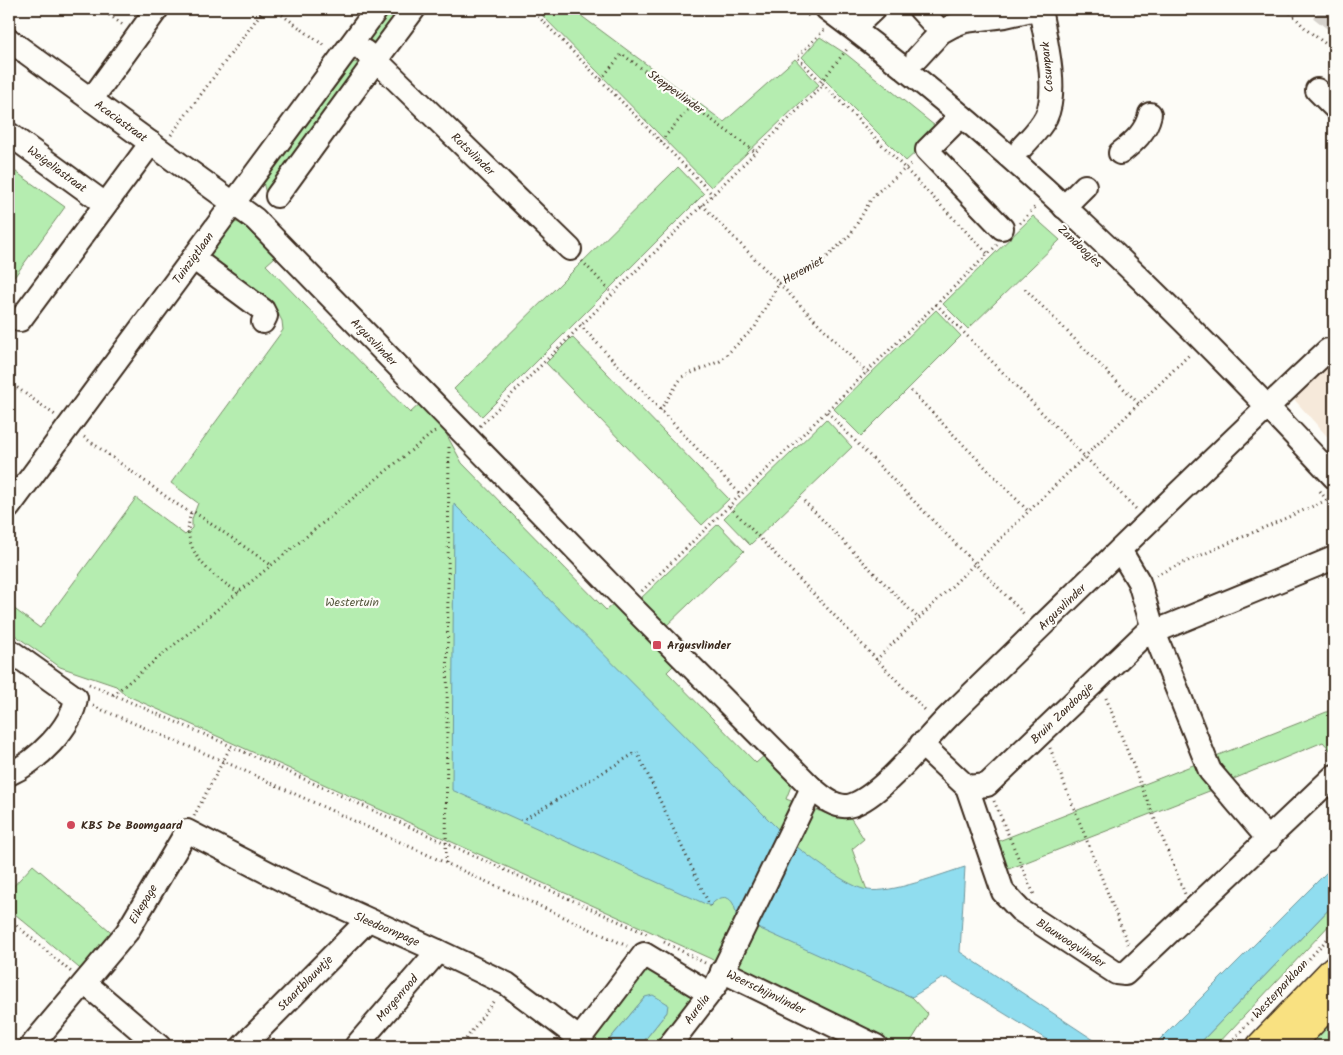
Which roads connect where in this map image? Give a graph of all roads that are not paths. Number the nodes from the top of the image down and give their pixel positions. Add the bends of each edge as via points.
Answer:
1 (157, 9) edge
2 (377, 9) edge
3 (414, 9) edge
4 (874, 9) edge
5 (920, 9) edge
6 (1036, 9) edge
7 (1040, 9) edge
8 (821, 20) edge
9 (941, 32) junction
10 (845, 37) junction
11 (9, 40) edge
12 (346, 51) junction
13 (917, 58) dead end
14 (376, 60) junction
15 (1317, 90) dead end
16 (91, 100) junction
17 (1334, 106) edge
18 (1150, 114) dead end
19 (961, 116) junction
20 (9, 134) edge
21 (156, 146) junction
22 (1022, 147) dead end
23 (1120, 152) dead end
24 (1085, 186) dead end
25 (277, 196) dead end
26 (234, 202) junction
27 (1045, 203) junction
28 (105, 204) junction
29 (1007, 232) road end
30 (570, 249) road end
31 (193, 258) junction
32 (20, 320) dead end
33 (263, 322) dead end
34 (1334, 350) edge
35 (1268, 406) junction
36 (1324, 481) edge
37 (9, 507) edge
38 (1120, 550) junction
39 (1334, 558) edge
40 (1153, 629) junction
41 (9, 650) edge
42 (921, 744) junction
43 (9, 774) edge
44 (1334, 776) edge
45 (977, 786) junction
46 (812, 788) junction
47 (186, 831) joint
48 (1269, 840) junction
49 (367, 920) junction
50 (438, 951) junction
51 (1334, 970) edge
52 (722, 971) junction
53 (85, 984) junction
54 (709, 992) junction
55 (1334, 998) edge
56 (577, 1043) edge
57 (31, 1046) edge
58 (159, 1046) edge
59 (243, 1046) edge
60 (356, 1046) edge
61 (669, 1046) edge
62 (876, 1046) edge
63 (1261, 1046) edge
64 (1289, 1046) edge

1 - 16 street
2 - 12 street, Tuinzigtlaan
3 - 14 street
4 - 10 street
5 - 9 street
6 - 9 street via 965,21
7 - 22 street, Cosunpark via 1051,95 1047,115
8 - 10 street, Zandoogjes
9 - 13 street
10 - 19 street, Zandoogjes
11 - 16 street, Acaciastraat
12 - 14 street, Rotsvlinder
12 - 26 street, Tuinzigtlaan
14 - 25 street
14 - 30 street, Rotsvlinder
15 - 17 street
16 - 21 street, Acaciastraat
18 - 23 street via 1147,126
19 - 27 street, Zandoogjes
19 - 29 street via 927,150
20 - 28 street, Weigeliastraat
21 - 26 street, Acaciastraat
21 - 28 street
24 - 27 street
26 - 31 street, Tuinzigtlaan
26 - 46 street, Argusvlinder via 255,219
27 - 35 street, Zandoogjes via 1161,298
28 - 32 street
31 - 33 street via 262,310 266,316
31 - 37 street, Tuinzigtlaan via 69,426 48,470
34 - 35 street, Argusvlinder via 1328,350 1306,374
35 - 36 street, Zandoogjes
35 - 38 street, Argusvlinder
38 - 40 street via 1139,582
38 - 42 street, Argusvlinder
39 - 40 street, Bruin Zandoogje
40 - 45 street, Bruin Zandoogje via 1043,731
40 - 48 street via 1210,771
41 - 43 street via 79,690 74,712 46,748 22,768
42 - 45 street, Blauwoogvlinder
42 - 46 street, Argusvlinder via 881,786 850,806 824,799
44 - 48 street, Blauwoogvlinder
45 - 48 street, Blauwoogvlinder via 1004,892 1020,910 1116,973 1125,974
46 - 52 street, Aurelia
47 - 49 street, Sleedoornpage
47 - 53 street, Eikepage via 127,932
49 - 50 street, Sleedoornpage
49 - 59 street, Staartblauwtje
50 - 56 street, Sleedoornpage via 507,984
50 - 60 street, Morgenrood
51 - 63 main road, Westerparklaan
52 - 54 street, Aurelia
52 - 62 street, Weerschijnvlinder
53 - 57 street, Eikepage
53 - 58 street
54 - 56 street via 650,946
54 - 61 street, Aurelia
55 - 64 main road

